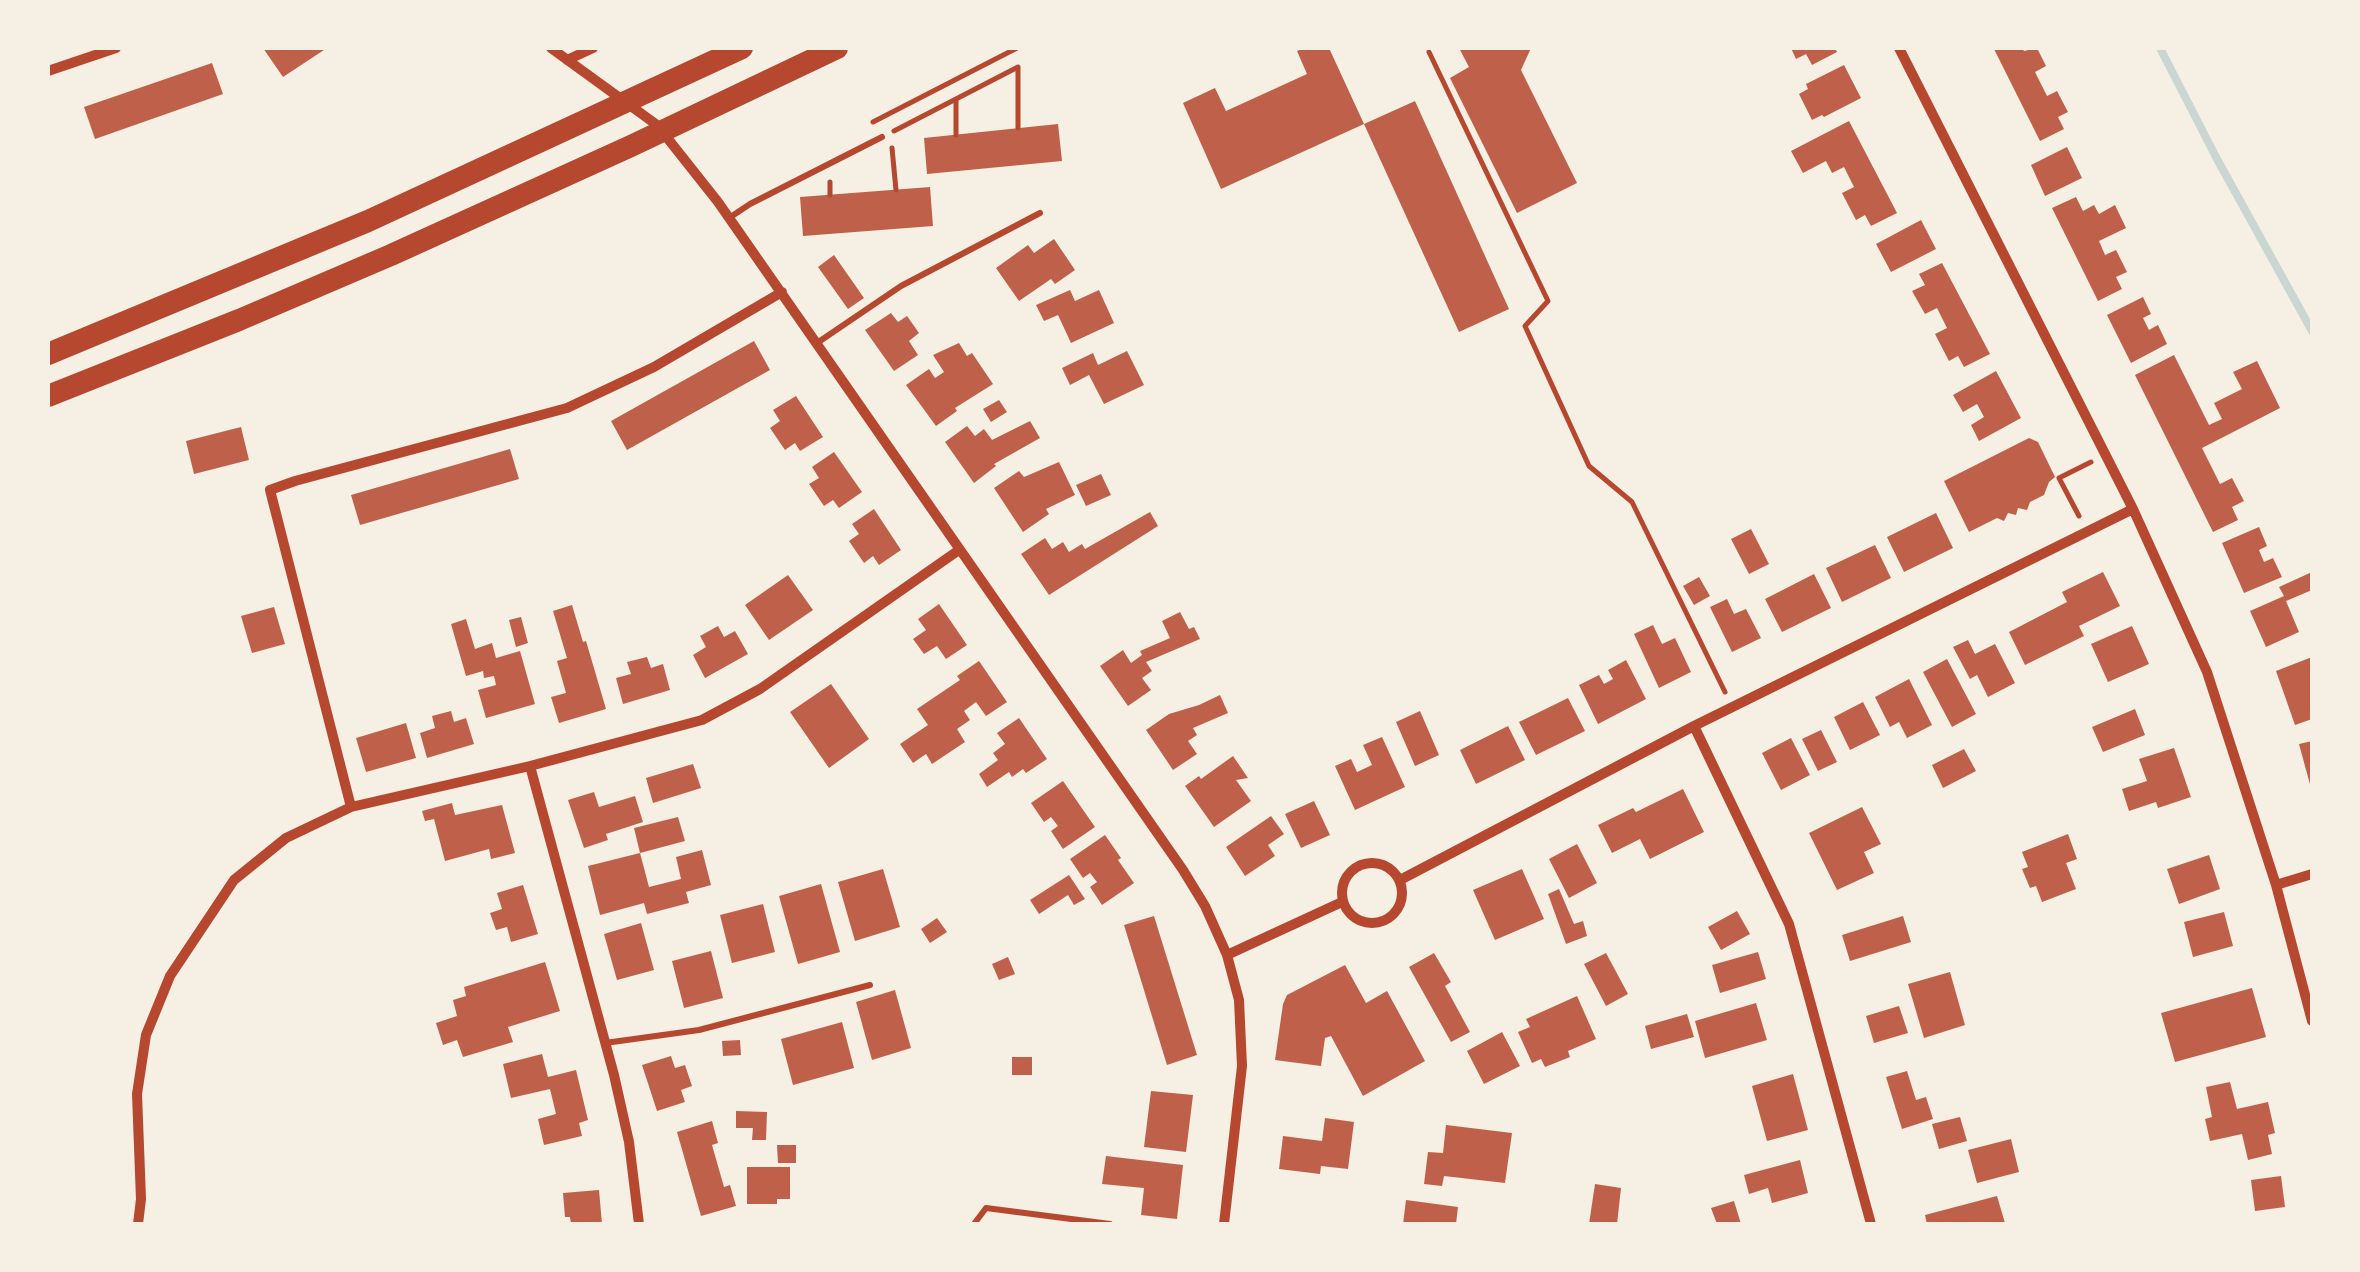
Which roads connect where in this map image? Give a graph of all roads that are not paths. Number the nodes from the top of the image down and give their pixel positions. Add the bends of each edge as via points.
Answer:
1 (116, 48) edge
2 (552, 48) edge
3 (592, 48) edge
4 (742, 48) edge
5 (837, 48) edge
6 (1900, 48) edge
7 (567, 60) junction
8 (48, 71) edge
9 (882, 137) dead end
10 (1040, 213) dead end
11 (729, 218) junction
12 (782, 292) junction
13 (817, 343) junction
14 (48, 354) edge
15 (48, 396) edge
16 (2133, 509) junction
17 (959, 550) junction
18 (1694, 726) junction
19 (530, 766) junction
20 (351, 807) junction
21 (2312, 874) edge
22 (1400, 880) junction
23 (2276, 885) junction
24 (1342, 902) junction
25 (1227, 956) junction
26 (870, 985) dead end
27 (2312, 1021) edge
28 (606, 1043) junction
29 (138, 1224) edge
30 (639, 1224) edge
31 (974, 1224) edge
32 (1110, 1224) edge
33 (1224, 1224) edge
34 (1871, 1224) edge

1 - 8 street
2 - 7 street
3 - 7 street
4 - 14 highway via 368,222
5 - 15 highway via 340,277
6 - 16 street
7 - 11 street via 656,124
9 - 11 lane
10 - 13 lane via 901,286
11 - 12 street
12 - 13 street
12 - 20 street via 654,367 567,408 270,490
13 - 17 street
16 - 18 street
16 - 23 street via 2208,672
17 - 19 street via 760,689 702,720
17 - 25 street via 1183,870
18 - 22 street
18 - 34 street via 1789,924
19 - 20 street
19 - 28 street
20 - 29 street via 286,838 234,880 170,976 146,1035 138,1094
21 - 23 street
22 - 24 street via 1386,865 1364,863 1348,873
22 - 24 street via 1398,909 1386,921 1366,924
23 - 27 street
24 - 25 street
25 - 33 street via 1239,1000 1242,1066
26 - 28 lane via 699,1030
28 - 30 street
31 - 32 lane via 986,1208

